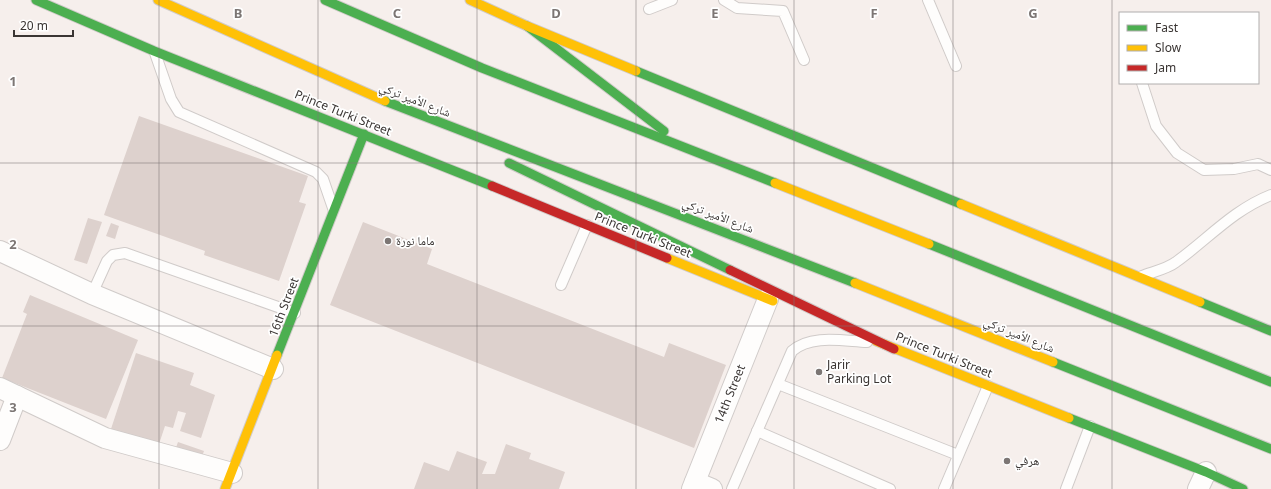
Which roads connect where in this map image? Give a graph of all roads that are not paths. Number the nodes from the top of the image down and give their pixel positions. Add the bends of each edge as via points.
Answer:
1 (36, 0) edge
2 (158, 0) edge
3 (325, 0) edge
4 (470, 0) edge
5 (672, 0) edge
6 (724, 0) edge
7 (928, 0) edge
8 (739, 4) edge
9 (649, 9) dead end
10 (527, 26) junction
11 (154, 51) junction
12 (804, 60) dead end
13 (956, 66) dead end
14 (1142, 84) edge
15 (364, 93) junction
16 (364, 134) junction
17 (472, 144) dead end
18 (684, 146) junction
19 (500, 158) dead end
20 (1271, 170) edge
21 (1271, 195) edge
22 (334, 210) junction
23 (587, 225) junction
24 (0, 251) edge
25 (1138, 277) junction
26 (562, 285) dead end
27 (92, 294) junction
28 (768, 299) junction
29 (295, 313) junction
30 (1271, 331) edge
31 (878, 342) junction
32 (894, 349) junction
33 (273, 369) junction
34 (1271, 382) edge
35 (778, 384) junction
36 (988, 386) junction
37 (9, 392) edge
38 (1090, 426) junction
39 (757, 431) junction
40 (0, 440) edge
41 (1271, 449) edge
42 (958, 455) junction
43 (1202, 480) edge
44 (228, 481) edge
45 (700, 487) edge
46 (732, 489) edge
47 (890, 489) edge
48 (944, 489) edge
49 (1066, 489) edge
50 (1243, 489) edge

1 - 11 main road, Prince Turki Street
2 - 15 main road, شارع الأمير تركي
3 - 18 main road via 482,68
4 - 10 main road
5 - 9 lane
6 - 8 lane
7 - 13 lane
8 - 12 lane via 783,11
10 - 18 main road
10 - 25 main road
11 - 16 main road, Prince Turki Street
11 - 22 lane via 171,99 179,112 316,172 323,179
14 - 20 lane via 1156,126 1177,153 1204,170 1234,169 1258,164
15 - 17 main road
15 - 41 main road, شارع الأمير تركي via 823,270
16 - 22 main road, 16th Street
16 - 23 main road, Prince Turki Street
18 - 34 main road
19 - 32 main road
21 - 25 lane via 1252,202 1175,264
22 - 29 main road, 16th Street
23 - 26 lane
23 - 28 main road, Prince Turki Street
24 - 27 street
25 - 30 main road
27 - 29 lane via 107,261 113,255 125,253
27 - 33 street
28 - 31 main road, Prince Turki Street
28 - 45 street, 14th Street
29 - 33 main road, 16th Street
31 - 32 main road, Prince Turki Street
31 - 35 lane via 810,341 799,345 792,351
32 - 36 main road, Prince Turki Street
33 - 44 main road, 16th Street
35 - 39 lane
35 - 42 lane
36 - 38 main road, Prince Turki Street
36 - 42 lane
37 - 40 street
37 - 44 street via 105,438
38 - 43 main road, Prince Turki Street
38 - 49 lane
39 - 46 lane
39 - 47 lane
42 - 48 lane
43 - 50 main road, Prince Turki Street

